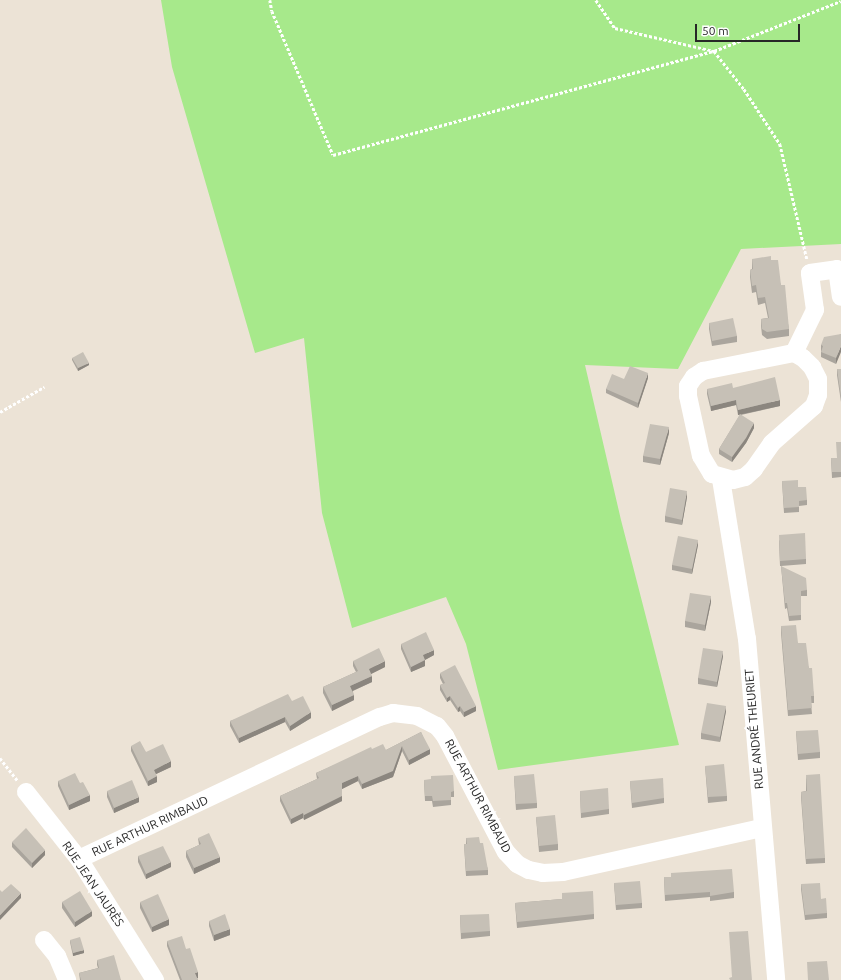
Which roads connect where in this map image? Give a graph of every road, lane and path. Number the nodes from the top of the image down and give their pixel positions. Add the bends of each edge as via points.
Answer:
1 (270, 0) edge
2 (596, 0) edge
3 (841, 1) edge
4 (714, 51) junction
5 (810, 273) junction
6 (841, 297) edge
7 (841, 306) edge
8 (815, 310) junction
9 (794, 353) junction
10 (44, 387) dead end
11 (0, 412) edge
12 (721, 479) junction
13 (0, 758) edge
14 (26, 792) joint
15 (762, 828) junction
16 (79, 859) junction
17 (44, 940) dead end
18 (67, 980) edge
19 (155, 980) edge
20 (776, 980) edge

1 - 4 path via 272,11 333,155
2 - 4 path via 615,28
3 - 4 path
4 - 5 path via 744,89 780,144
5 - 6 street via 837,269
5 - 8 street
7 - 8 street
8 - 9 street
9 - 12 street via 812,367 818,379 818,394 814,406 772,443 754,469 745,477
9 - 12 street via 703,371 694,377 688,386 701,456 712,474
10 - 11 path
12 - 15 street, RUE ANDRÉ THEURIET via 747,639
13 - 14 path
14 - 16 street, RUE JEAN JAURÈS
15 - 16 street, RUE ARTHUR RIMBAUD via 563,872 543,873 529,870 517,864 506,852 441,731 428,720 406,713 393,713
15 - 20 street, RUE ANDRÉ THEURIET
16 - 19 street, RUE JEAN JAURÈS
17 - 18 street via 57,956

